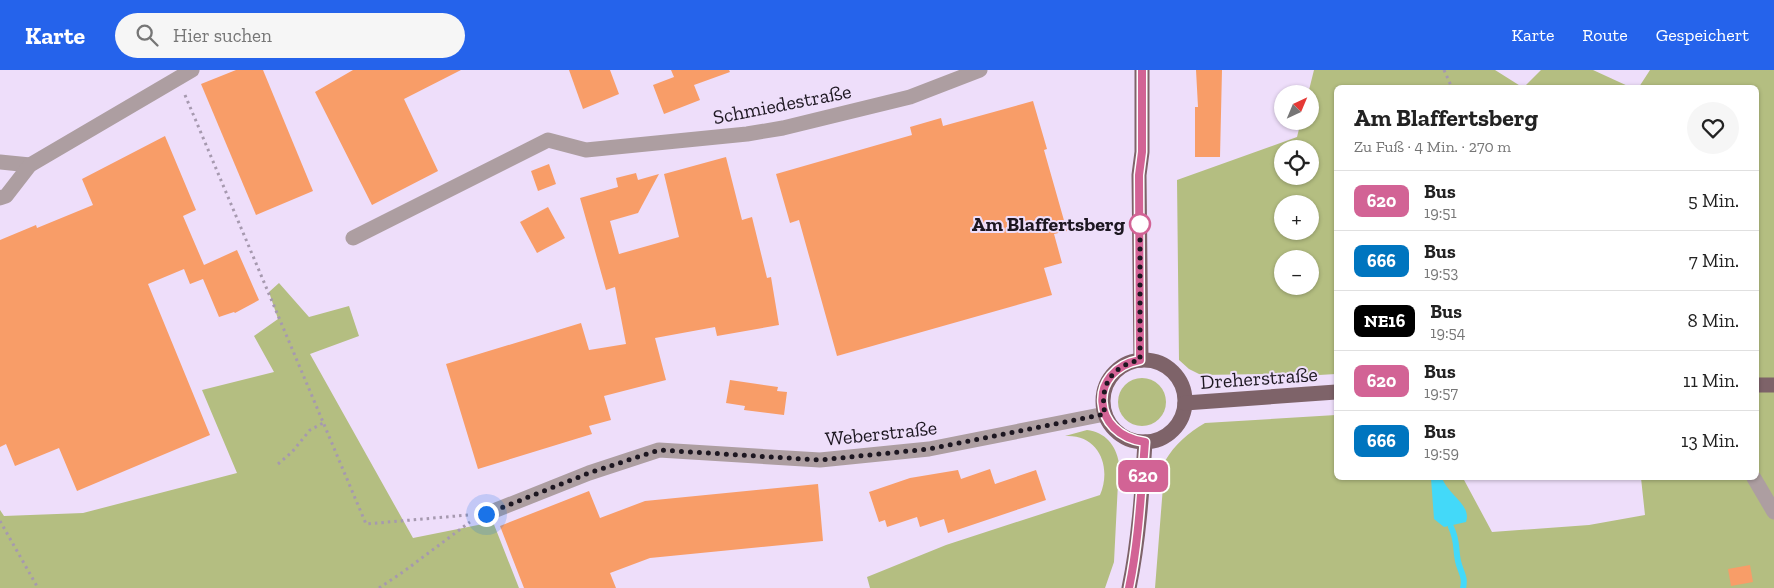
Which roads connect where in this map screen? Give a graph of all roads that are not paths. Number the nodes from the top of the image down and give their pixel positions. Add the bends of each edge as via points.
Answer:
1 (192, 70) edge
2 (980, 70) edge
3 (1142, 70) edge
4 (0, 162) edge
5 (30, 165) junction
6 (0, 198) edge
7 (352, 238) dead end
8 (1140, 360) junction
9 (1759, 385) edge
10 (1774, 386) edge
11 (1334, 392) edge
12 (1184, 403) junction
13 (1105, 414) junction
14 (1145, 442) junction
15 (1755, 480) edge
16 (1774, 512) edge
17 (486, 514) road end
18 (1129, 588) edge

1 - 5 street
2 - 7 street, Schmiedestraße via 910,98 747,134 586,150 548,140
3 - 8 main road
4 - 5 street
5 - 6 street via 6,196
8 - 12 main road via 1167,367 1177,377
8 - 13 main road via 1121,367 1110,378 1104,393
9 - 10 main road
11 - 12 main road, Dreherstraße
12 - 14 main road via 1182,415 1168,434
13 - 14 main road via 1120,434
13 - 17 street, Weberstraße via 929,449 820,460 659,450 589,473
14 - 18 main road via 1135,559
15 - 16 street

